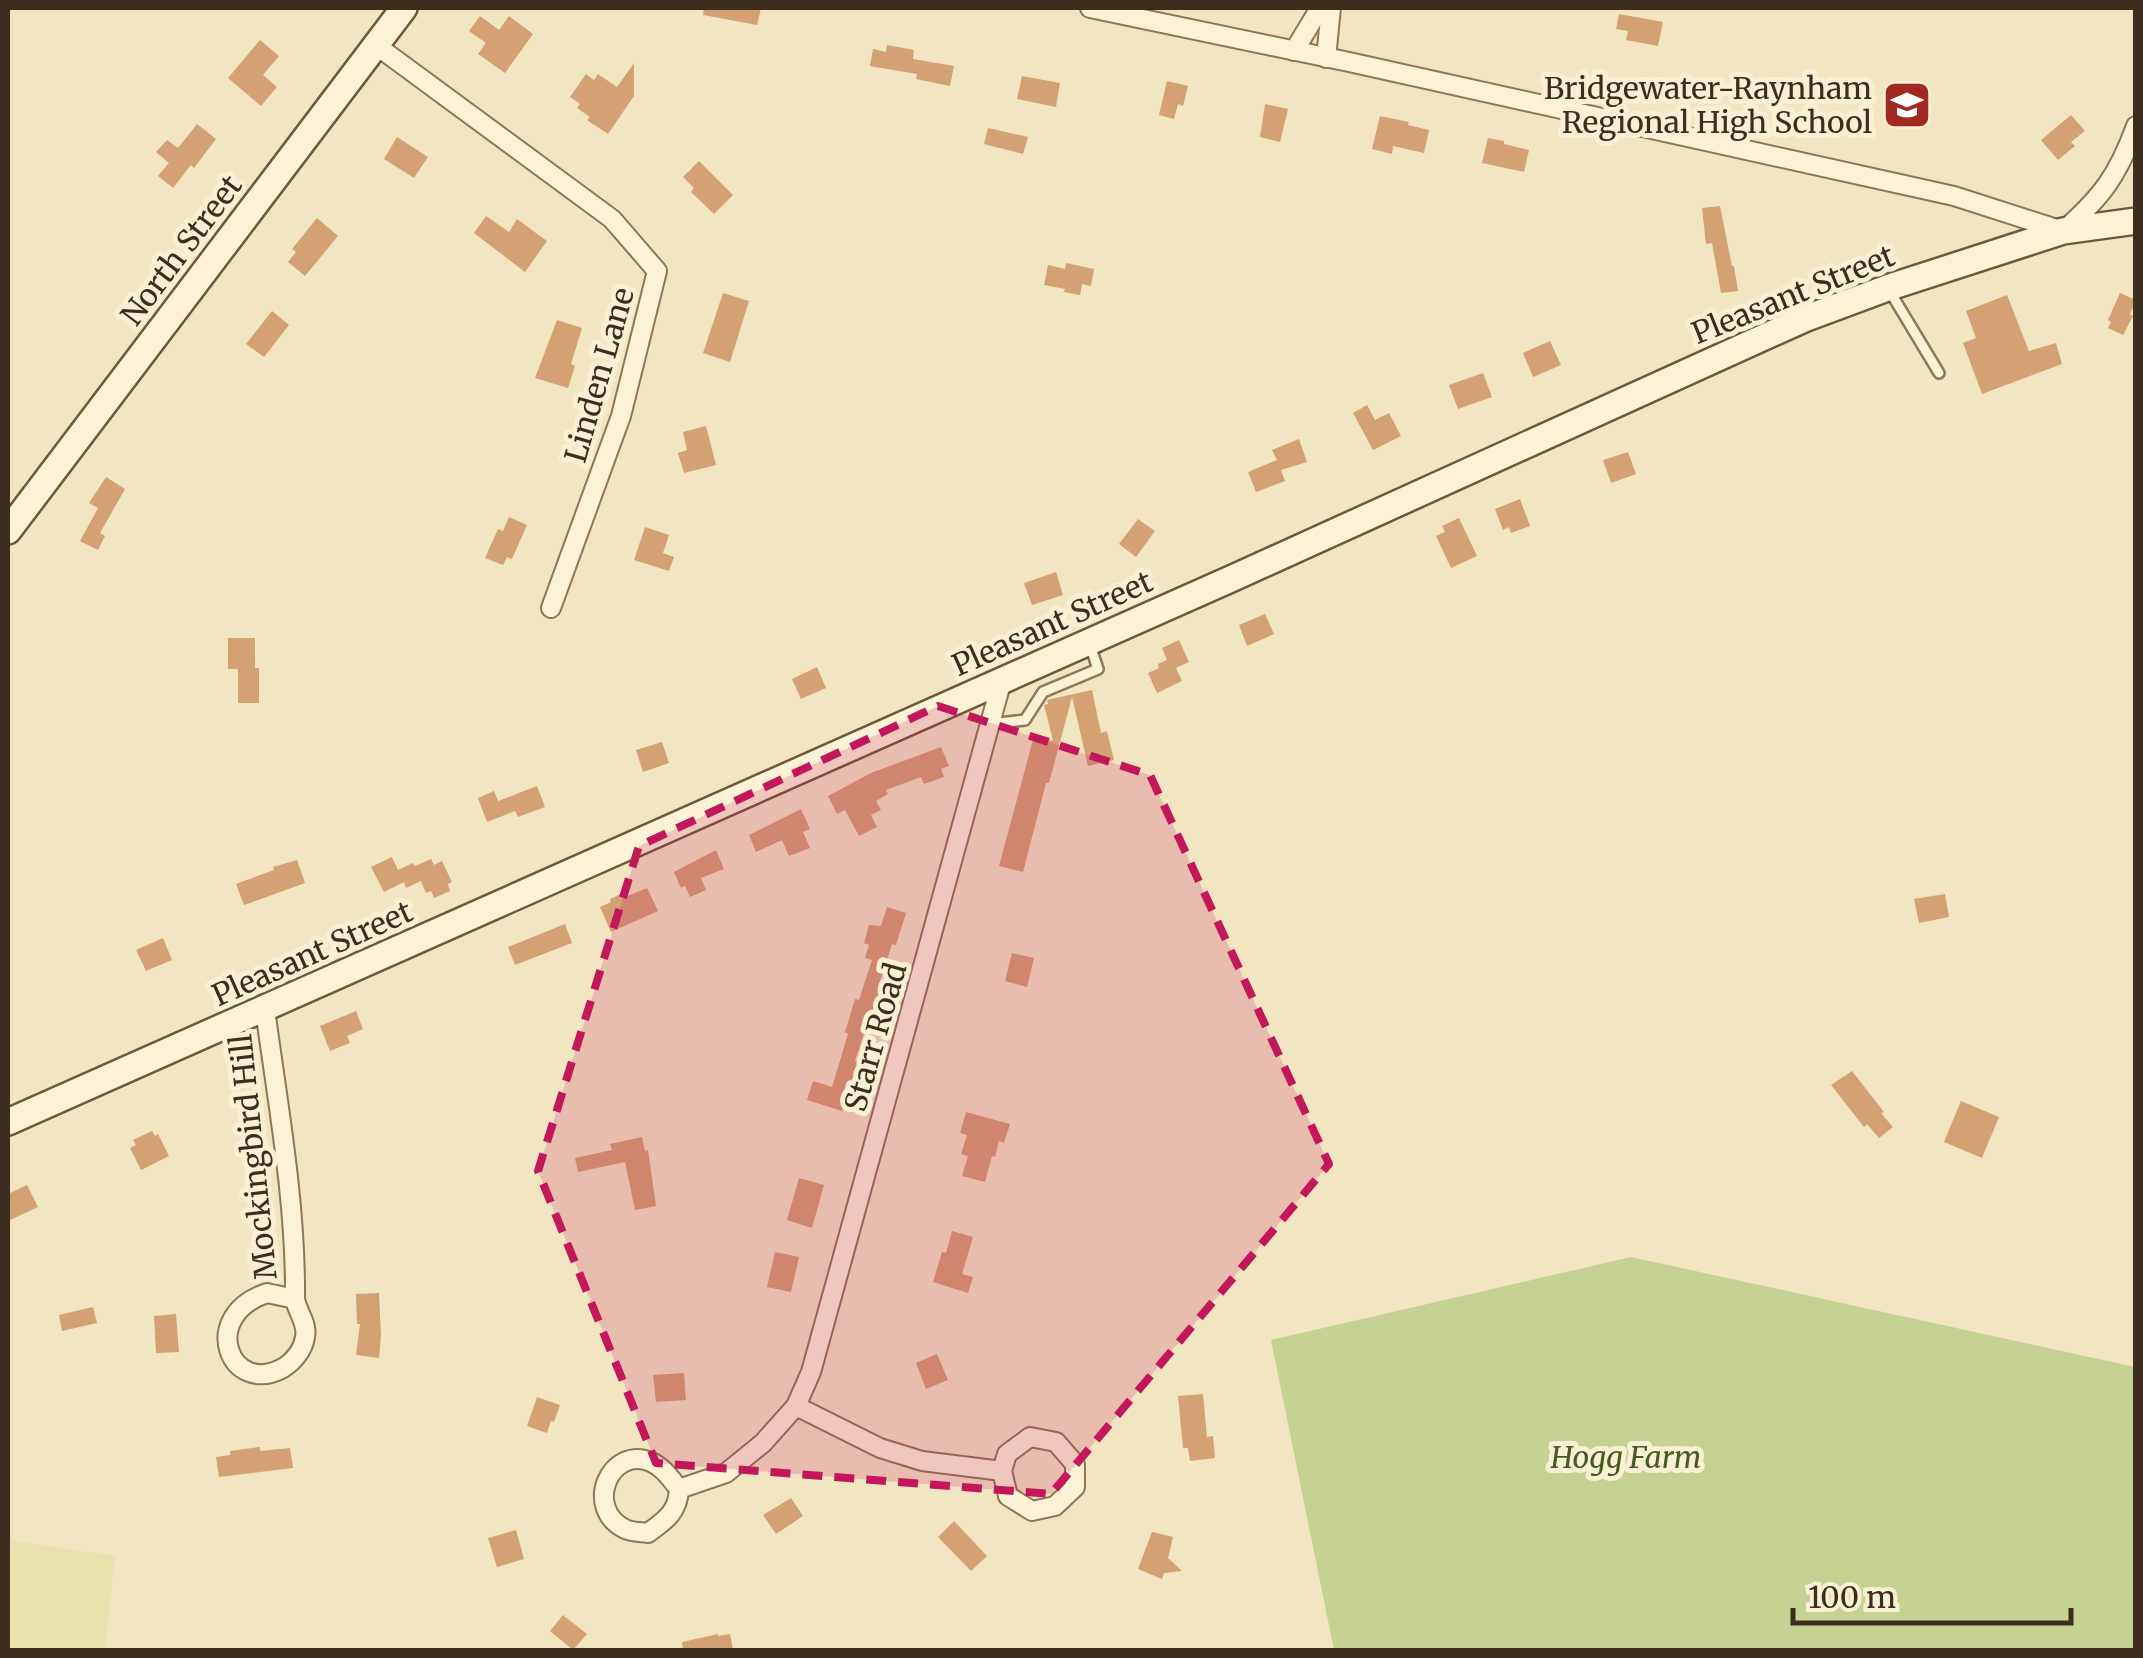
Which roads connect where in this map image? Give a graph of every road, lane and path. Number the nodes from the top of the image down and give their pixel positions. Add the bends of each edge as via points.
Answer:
1 (404, 8) edge
2 (1090, 8) edge
3 (1320, 8) edge
4 (1330, 8) edge
5 (376, 46) junction
6 (1294, 51) junction
7 (1326, 58) junction
8 (2136, 126) edge
9 (2136, 221) edge
10 (2062, 232) junction
11 (1888, 288) junction
12 (1938, 374) dead end
13 (8, 531) edge
14 (551, 608) dead end
15 (1088, 642) junction
16 (1002, 680) junction
17 (990, 724) junction
18 (266, 1009) junction
19 (8, 1122) edge
20 (295, 1300) junction
21 (796, 1406) junction
22 (1002, 1472) junction
23 (679, 1489) junction

1 - 5 main road, North Street
2 - 6 street
3 - 6 street
4 - 7 street
5 - 13 main road, North Street
5 - 14 street, Linden Lane via 612,219 657,271 621,416
6 - 7 street
7 - 10 street via 1954,196
8 - 10 street via 2112,181
9 - 10 main road, Pleasant Street
10 - 11 main road, Pleasant Street
11 - 12 lane
11 - 15 main road, Pleasant Street
15 - 16 main road, Pleasant Street
15 - 17 lane via 1098,669 1042,692 1025,720
16 - 17 street, Starr Road
16 - 18 main road, Pleasant Street
17 - 21 street, Starr Road via 811,1372
18 - 19 main road, Pleasant Street
18 - 20 street, Mockingbird Hill via 292,1200
20 - 20 street, Mockingbird Hill via 306,1332 294,1359 262,1374 237,1364 227,1341 237,1312 267,1293
21 - 22 street via 880,1448
21 - 23 street, Starr Road via 726,1473
22 - 22 street via 1006,1454 1030,1436 1056,1442 1075,1464 1076,1487 1055,1506 1032,1511 1008,1496
23 - 23 street via 679,1503 648,1533 625,1530 606,1512 602,1494 619,1465 636,1458 666,1472

